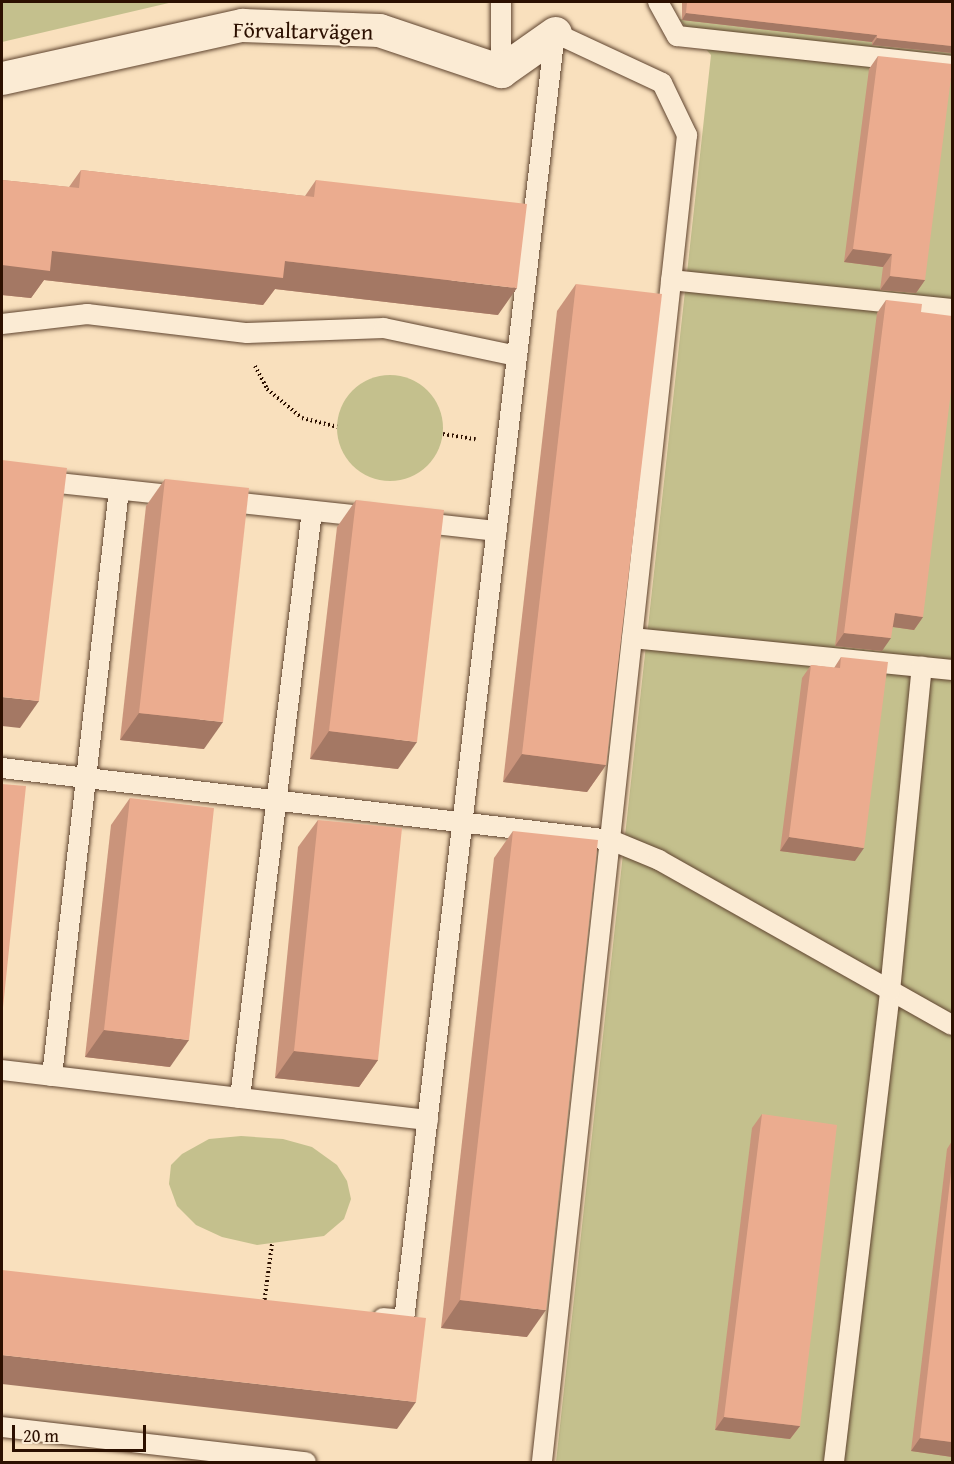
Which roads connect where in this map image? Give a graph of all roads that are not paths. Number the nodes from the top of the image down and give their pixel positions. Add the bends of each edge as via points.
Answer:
1 (501, 2) edge
2 (658, 2) edge
3 (555, 33) junction
4 (952, 66) edge
5 (501, 71) junction
6 (2, 78) edge
7 (671, 280) junction
8 (952, 309) edge
9 (2, 324) edge
10 (517, 356) junction
11 (2, 477) edge
12 (118, 490) junction
13 (312, 511) junction
14 (496, 531) junction
15 (632, 638) junction
16 (922, 667) junction
17 (952, 670) edge
18 (2, 768) edge
19 (86, 778) junction
20 (277, 800) junction
21 (462, 822) junction
22 (610, 840) junction
23 (890, 991) junction
24 (952, 1025) edge
25 (2, 1071) edge
26 (52, 1077) junction
27 (240, 1098) junction
28 (428, 1120) junction
29 (357, 1315) edge
30 (2, 1427) edge
31 (306, 1462) edge
32 (542, 1462) edge
33 (834, 1462) edge

1 - 5 lane
2 - 4 lane via 677,36
3 - 5 street
3 - 7 lane via 662,83 687,135
3 - 10 lane
5 - 6 street, Förvaltarvägen via 379,30 242,25
7 - 8 lane
7 - 15 lane
9 - 10 lane via 87,314 248,333 384,328
10 - 14 lane
11 - 12 lane
12 - 13 lane
12 - 19 lane
13 - 14 lane
13 - 20 lane
14 - 21 lane
15 - 16 lane
15 - 22 lane
16 - 17 lane
16 - 23 lane
18 - 19 lane
19 - 20 lane
19 - 26 lane
20 - 21 lane
20 - 27 lane
21 - 22 lane
21 - 28 lane
22 - 23 lane via 659,860
22 - 32 lane
23 - 24 lane
23 - 33 lane
25 - 26 lane
26 - 27 lane
27 - 28 lane
28 - 29 lane via 404,1320
30 - 31 lane

